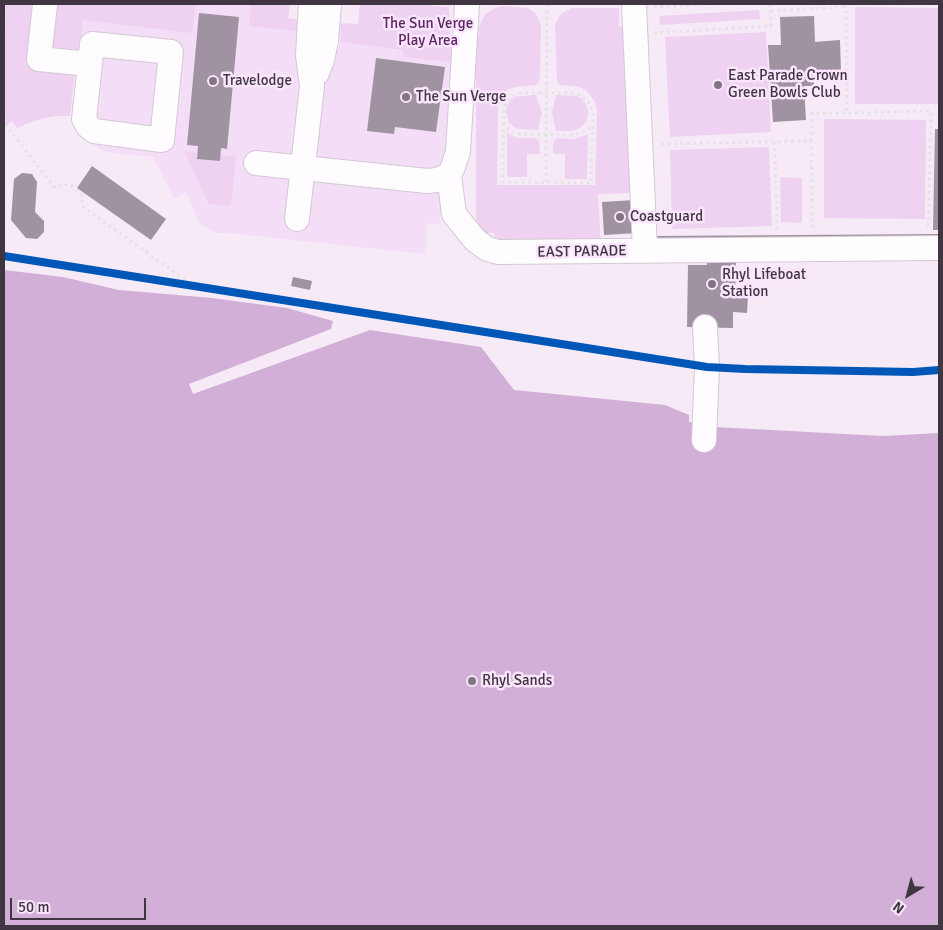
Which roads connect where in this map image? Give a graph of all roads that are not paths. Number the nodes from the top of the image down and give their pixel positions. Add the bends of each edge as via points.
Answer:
1 (45, 4) edge
2 (311, 4) edge
3 (329, 4) edge
4 (467, 4) edge
5 (641, 6) edge
6 (90, 64) junction
7 (312, 86) junction
8 (256, 164) dead end
9 (303, 169) junction
10 (449, 175) junction
11 (297, 219) dead end
12 (939, 248) edge
13 (645, 251) junction
14 (705, 327) dead end
15 (704, 440) dead end

1 - 6 lane via 39,60
2 - 7 lane via 308,55
3 - 7 lane via 326,41
4 - 10 lane, EAST PARADE via 458,152
5 - 13 lane
6 - 6 lane via 84,119 88,126 94,131 162,140 171,52 92,44
7 - 9 lane
8 - 9 lane
9 - 10 lane via 427,181
9 - 11 lane
10 - 13 lane, EAST PARADE via 454,214 475,240 487,249 498,252
12 - 13 lane, EAST PARADE
14 - 15 lane

